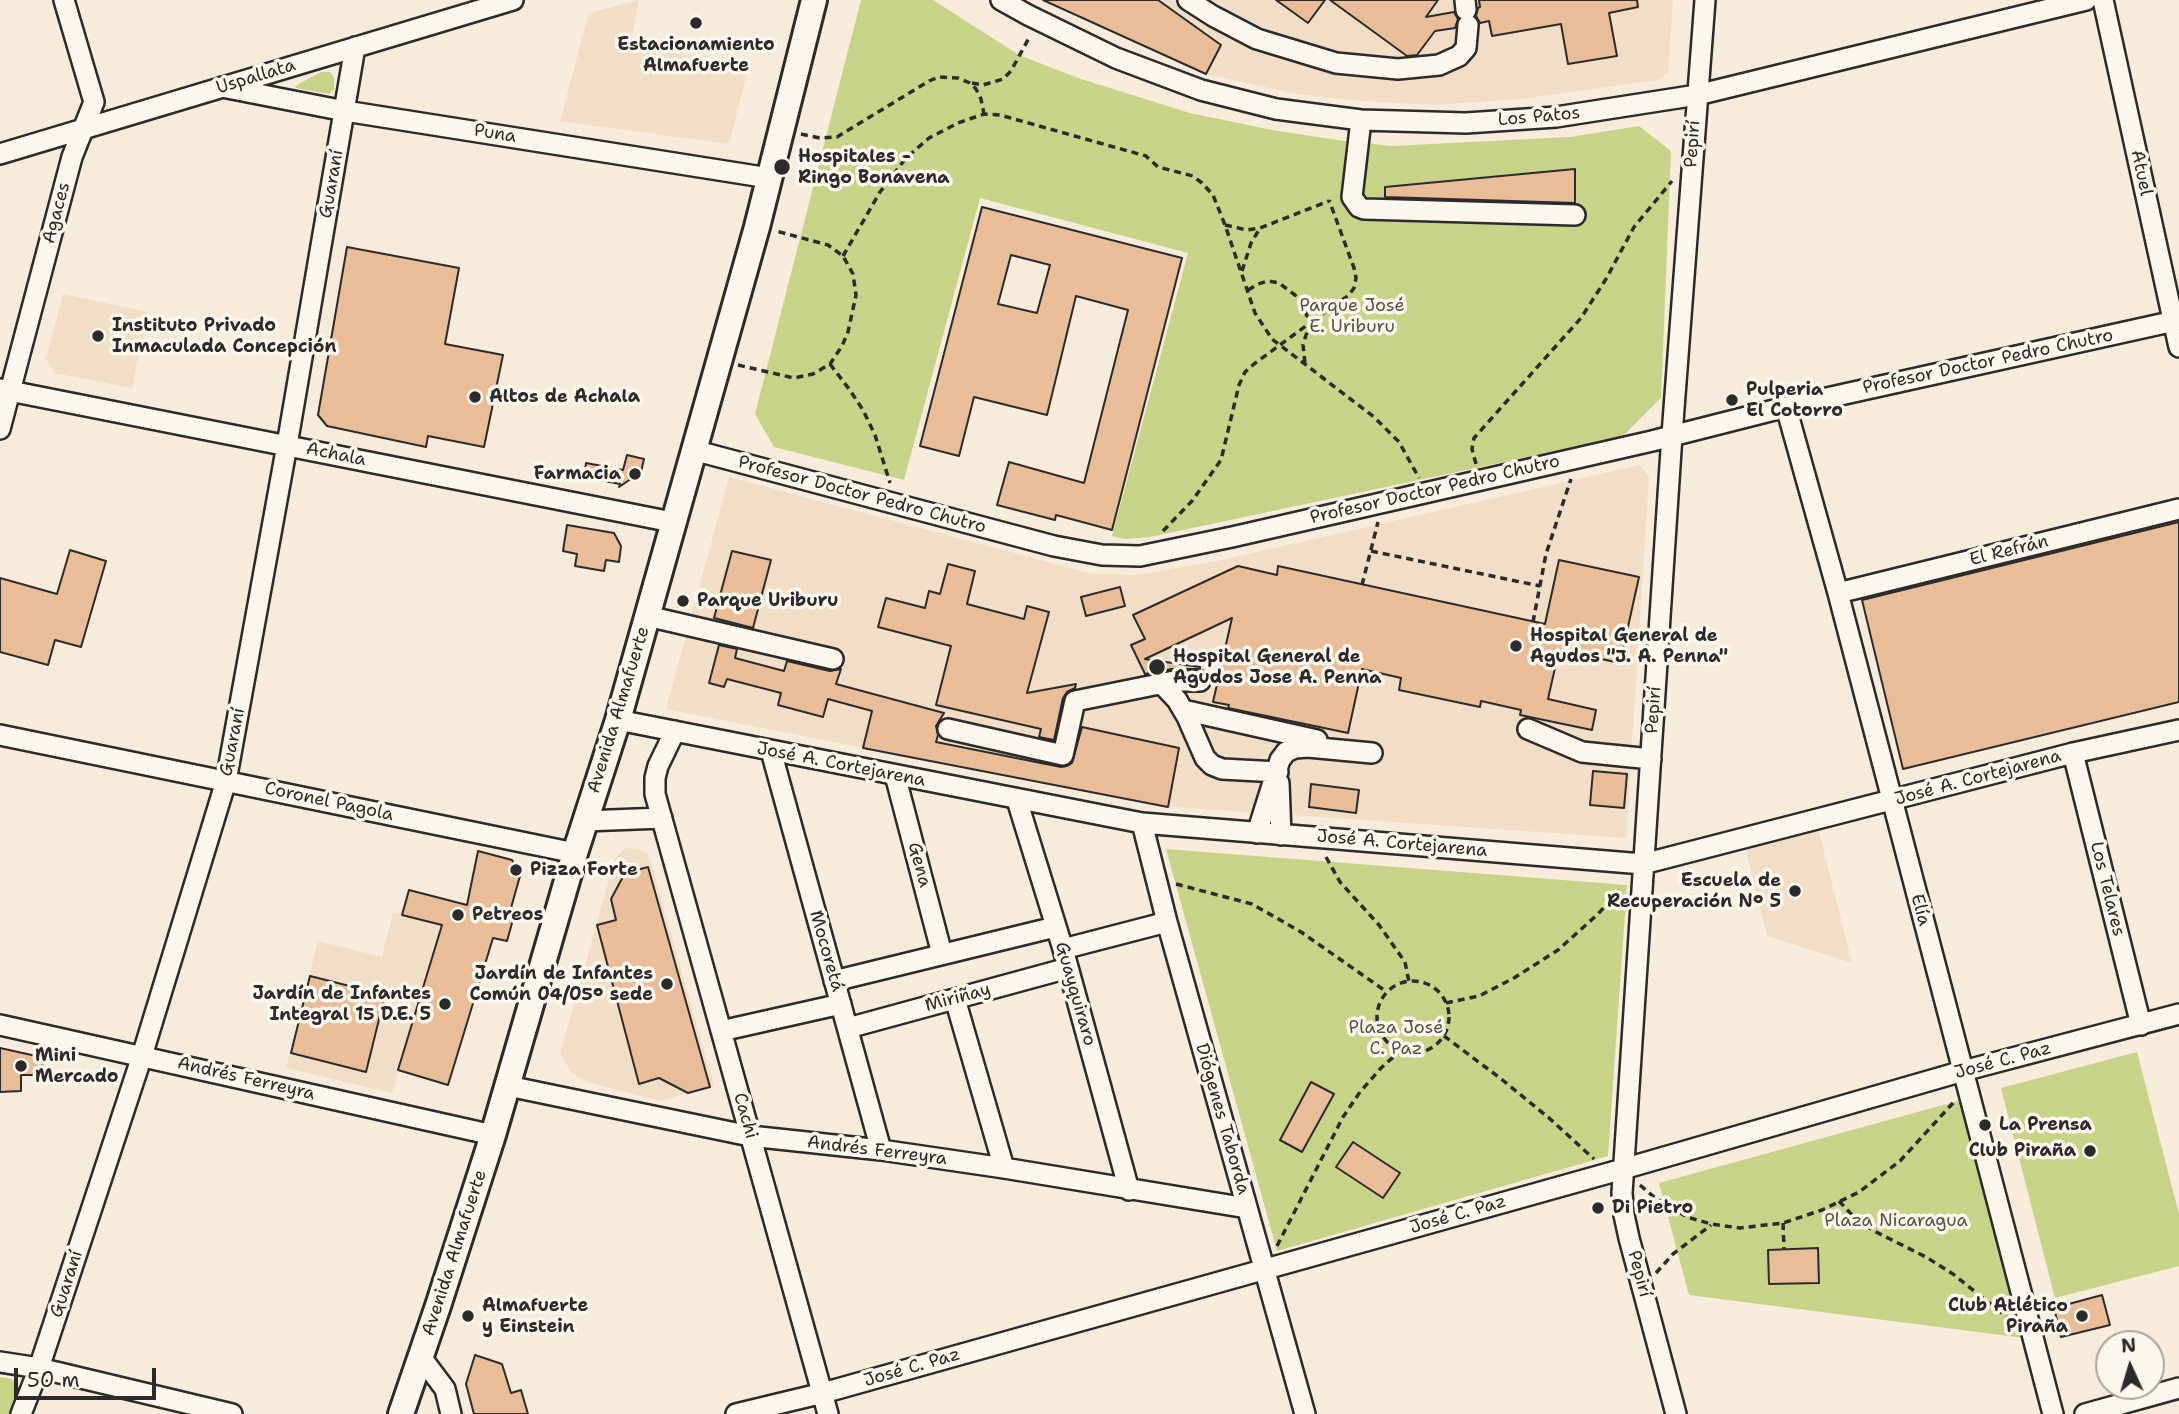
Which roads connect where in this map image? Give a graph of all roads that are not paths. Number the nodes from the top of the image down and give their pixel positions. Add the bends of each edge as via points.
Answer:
1 (64, 0) edge
2 (443, 0) edge
3 (513, 0) edge
4 (814, 0) edge
5 (1001, 0) edge
6 (1188, 0) edge
7 (1705, 0) edge
8 (2086, 0) edge
9 (2103, 0) edge
10 (1466, 12) edge
11 (449, 19) junction
12 (355, 47) junction
13 (222, 88) junction
14 (1697, 95) junction
15 (345, 111) junction
16 (1361, 120) junction
17 (84, 130) junction
18 (0, 154) edge
19 (769, 178) junction
20 (1575, 215) dead end
21 (2176, 321) edge
22 (2179, 346) edge
23 (5, 390) edge
24 (1786, 407) junction
25 (0, 429) edge
26 (1672, 435) junction
27 (287, 445) junction
28 (693, 450) junction
29 (2179, 509) edge
30 (673, 522) junction
31 (1838, 593) junction
32 (647, 615) junction
33 (833, 659) dead end
34 (1200, 681) dead end
35 (1161, 683) junction
36 (1183, 710) junction
37 (618, 720) junction
38 (948, 729) dead end
39 (1528, 729) dead end
40 (2179, 730) edge
41 (675, 731) junction
42 (0, 736) edge
43 (771, 751) junction
44 (1344, 751) junction
45 (1372, 753) dead end
46 (2073, 753) junction
47 (1651, 759) junction
48 (1278, 772) junction
49 (895, 775) junction
50 (226, 781) junction
51 (1017, 800) junction
52 (1891, 800) junction
53 (662, 818) junction
54 (585, 821) junction
55 (1142, 823) junction
56 (1257, 833) junction
57 (1280, 835) junction
58 (575, 853) junction
59 (1643, 864) junction
60 (1167, 922) junction
61 (1055, 927) junction
62 (1063, 949) junction
63 (942, 954) junction
64 (1068, 968) junction
65 (834, 981) junction
66 (955, 999) junction
67 (841, 1004) junction
68 (2179, 1014) edge
69 (0, 1025) edge
70 (2141, 1025) junction
71 (848, 1028) junction
72 (721, 1031) junction
73 (142, 1056) junction
74 (1965, 1078) junction
75 (508, 1086) junction
76 (493, 1135) junction
77 (750, 1136) junction
78 (881, 1150) junction
79 (1004, 1168) junction
80 (1616, 1171) junction
81 (1129, 1189) junction
82 (1247, 1208) junction
83 (1266, 1269) junction
84 (421, 1357) junction
85 (0, 1362) edge
86 (39, 1368) junction
87 (2179, 1388) edge
88 (823, 1393) junction
89 (21, 1414) edge
90 (233, 1414) edge
91 (401, 1414) edge
92 (451, 1414) edge
93 (736, 1414) edge
94 (828, 1414) edge
95 (1305, 1414) edge
96 (1676, 1414) edge
97 (2053, 1414) edge
98 (2085, 1414) edge

1 - 17 street, Agaces via 94,102
2 - 11 street
3 - 11 street, Uspallata
4 - 19 main road, Avenida Almafuerte
5 - 16 street, Los Patos via 1116,58 1201,90 1276,109
6 - 10 street via 1257,39 1336,63 1398,69 1439,65 1459,56 1466,48
7 - 14 street, Pepirí
8 - 14 street, Los Patos
9 - 21 street, Atuel
11 - 12 street, Uspallata
12 - 13 street, Uspallata
12 - 15 street, Guaraní
13 - 15 street, Puna
13 - 17 street, Uspallata
14 - 16 street, Los Patos via 1556,117 1466,123
14 - 26 street, Pepirí
15 - 19 street, Puna
15 - 27 street, Guaraní
16 - 20 street via 1353,201 1364,209
17 - 18 street, Uspallata
17 - 23 street, Agaces via 72,157
19 - 28 main road, Avenida Almafuerte
21 - 22 street, Atuel
21 - 24 street, Profesor Doctor Pedro Chutro
23 - 25 street, Agaces
23 - 27 street, Achala
24 - 26 street, Profesor Doctor Pedro Chutro
24 - 31 street, Elía
26 - 28 street, Profesor Doctor Pedro Chutro via 1140,556 1054,546
26 - 47 street, Pepirí
27 - 30 street, Achala
27 - 50 street, Guaraní
28 - 30 main road, Avenida Almafuerte
29 - 31 street, El Refrán
30 - 32 main road, Avenida Almafuerte
31 - 52 street, Elía
32 - 33 street
32 - 37 main road, Avenida Almafuerte
34 - 35 street
35 - 36 street
35 - 38 street via 1075,701 1063,755
36 - 44 street via 1333,744
36 - 48 street via 1212,765
37 - 41 street, José A. Cortejarena
37 - 54 main road, Avenida Almafuerte
39 - 47 street via 1582,752
40 - 46 street, José A. Cortejarena
41 - 43 street, José A. Cortejarena
41 - 53 street, Cachi via 655,778
42 - 50 street, Coronel Pagola
43 - 49 street, José A. Cortejarena
43 - 65 street, Mocoretá
44 - 45 street
44 - 48 street via 1295,748 1280,760
46 - 52 street, José A. Cortejarena
46 - 70 street, Los Telares
47 - 59 street, Pepirí
48 - 56 street
48 - 57 street
49 - 51 street, José A. Cortejarena
49 - 63 street, Gena
50 - 58 street, Coronel Pagola
50 - 73 street, Guaraní
51 - 55 street, José A. Cortejarena
51 - 61 street, Guayquiraro
52 - 59 street, José A. Cortejarena
52 - 74 street, Elía
53 - 54 street
53 - 72 street, Cachi
54 - 58 main road, Avenida Almafuerte
55 - 56 street, José A. Cortejarena
55 - 60 street, Diógenes Taborda
56 - 57 street, José A. Cortejarena
57 - 59 street, José A. Cortejarena
58 - 75 main road, Avenida Almafuerte
59 - 80 street, Pepirí
60 - 62 street
60 - 82 street, Diógenes Taborda
61 - 62 street, Guayquiraro
61 - 63 street
62 - 64 street, Guayquiraro
63 - 65 street
64 - 66 street, Miriñay
64 - 81 street, Guayquiraro
65 - 67 street, Mocoretá
66 - 71 street, Miriñay
66 - 79 street
67 - 71 street, Mocoretá
67 - 72 street
68 - 70 street, José C. Paz
69 - 73 street, Andrés Ferreyra
70 - 74 street, José C. Paz
71 - 78 street, Mocoretá
72 - 77 street, Cachi
73 - 76 street, Andrés Ferreyra
73 - 86 street, Guaraní
74 - 80 street, José C. Paz
74 - 97 street, Elía
75 - 76 main road, Avenida Almafuerte
75 - 77 street, Andrés Ferreyra
76 - 84 main road, Avenida Almafuerte
77 - 78 street, Andrés Ferreyra
77 - 88 street, Cachi
78 - 79 street, Andrés Ferreyra
79 - 81 street, Andrés Ferreyra
80 - 83 street, José C. Paz
80 - 96 street, Pepirí
81 - 82 street, Andrés Ferreyra
82 - 83 street, Diógenes Taborda
83 - 88 street, José C. Paz
83 - 95 street, Diógenes Taborda
84 - 91 main road, Avenida Almafuerte
84 - 92 street via 445,1389
85 - 86 street
86 - 89 street, Guaraní
86 - 90 street
87 - 98 street
88 - 93 street, José C. Paz
88 - 94 street, Cachi

